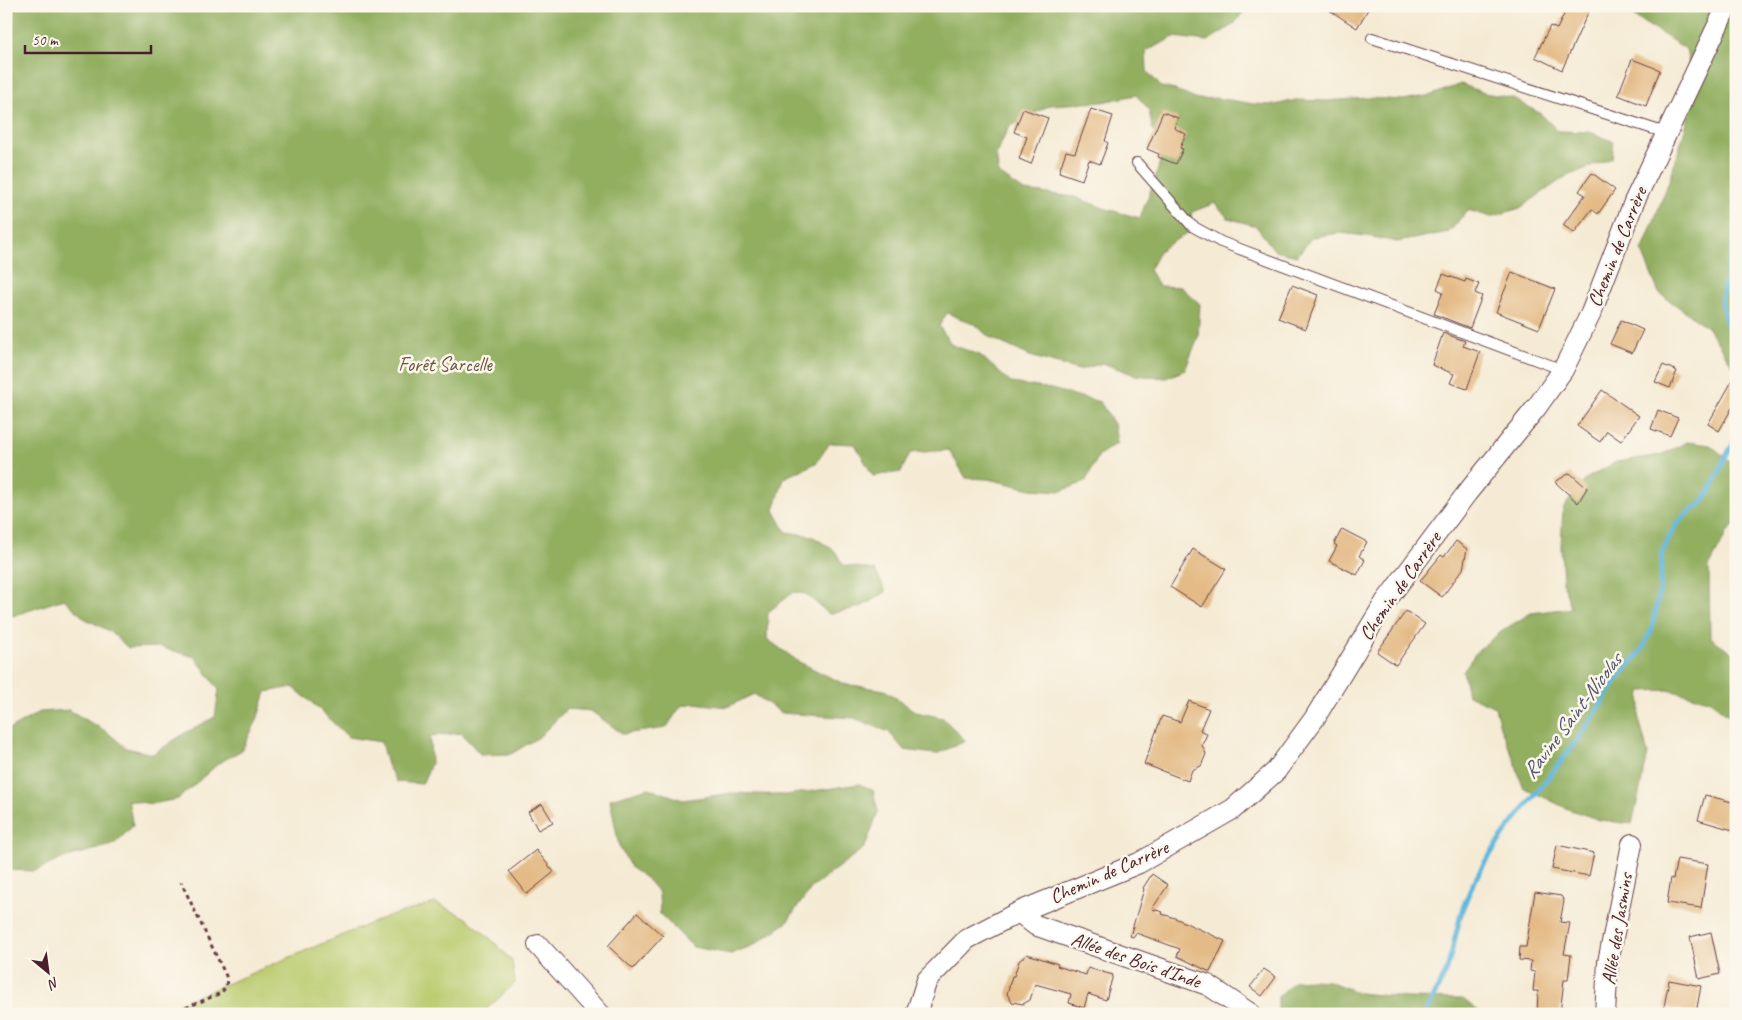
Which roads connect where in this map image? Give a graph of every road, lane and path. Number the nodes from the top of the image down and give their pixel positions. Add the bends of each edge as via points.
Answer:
1 (1727, 6) edge
2 (1372, 38) dead end
3 (1666, 133) junction
4 (1136, 163) dead end
5 (1563, 370) junction
6 (1632, 844) dead end
7 (181, 882) dead end
8 (1019, 912) junction
9 (538, 945) dead end
10 (171, 1014) edge
11 (600, 1014) edge
12 (916, 1014) edge
13 (1251, 1014) edge
14 (1605, 1014) edge

1 - 3 street, Chemin de Carrère
2 - 3 lane
3 - 5 street, Chemin de Carrère via 1634,202 1591,313
4 - 5 lane via 1192,226 1221,242
5 - 8 street, Chemin de Carrère via 1386,601 1314,720 1276,771 1233,809 1139,863
6 - 14 street, Allée des Jasmins via 1608,962
7 - 10 path via 227,978 221,993
8 - 12 street, Chemin de Carrère via 967,939 927,980
8 - 13 street, Allée des Bois d'Inde via 1035,925 1208,985
9 - 11 street

